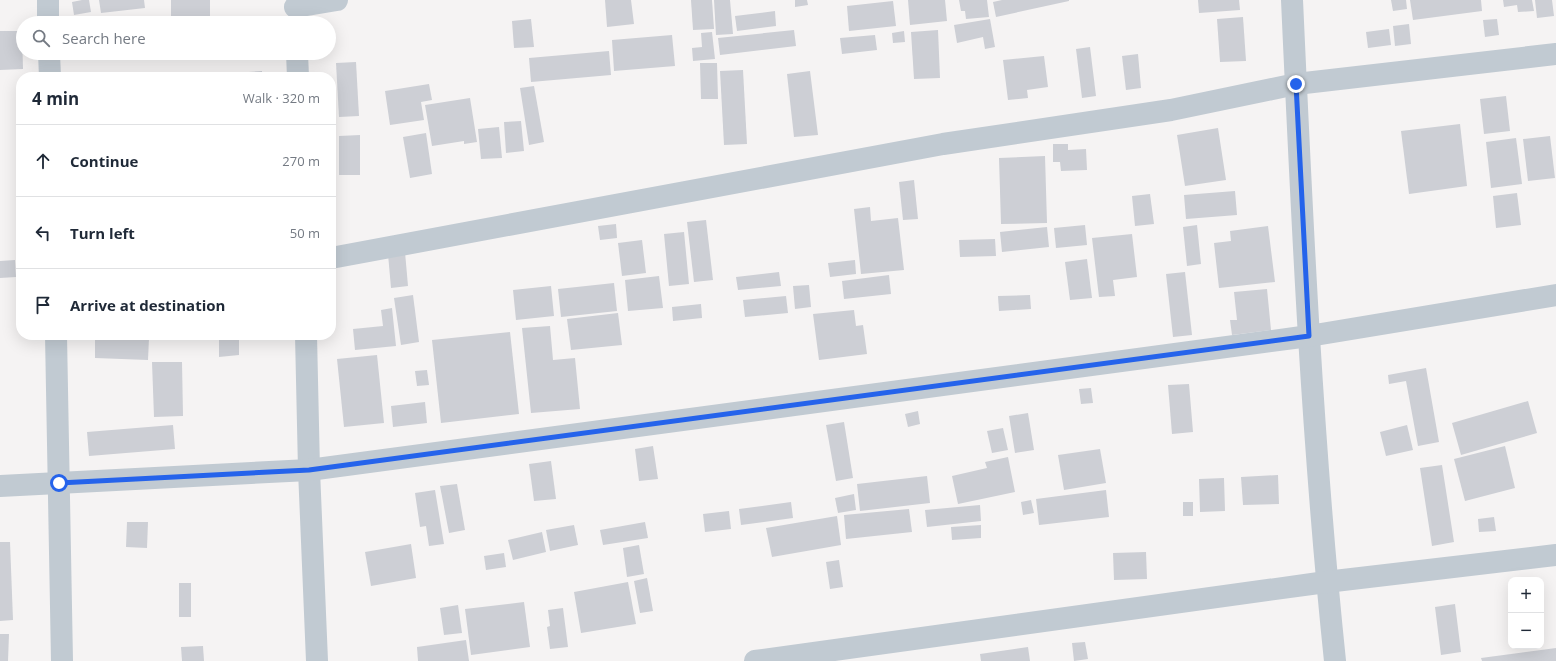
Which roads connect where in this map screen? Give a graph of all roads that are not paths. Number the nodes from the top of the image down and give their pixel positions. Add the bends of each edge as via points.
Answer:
1 (48, 0) edge
2 (337, 0) edge
3 (1292, 0) edge
4 (296, 10) edge
5 (48, 16) edge
6 (1556, 54) edge
7 (49, 60) edge
8 (297, 60) edge
9 (50, 72) edge
10 (298, 72) edge
11 (1296, 84) junction
12 (336, 257) edge
13 (1556, 295) edge
14 (1309, 336) junction
15 (56, 340) edge
16 (306, 340) edge
17 (309, 470) junction
18 (59, 483) junction
19 (0, 486) edge
20 (1556, 555) edge
21 (1326, 582) junction
22 (62, 661) edge
23 (317, 661) edge
24 (755, 661) edge
25 (1335, 661) edge

1 - 5 street
2 - 4 street
3 - 11 street
6 - 11 street
7 - 9 street
8 - 10 street
11 - 12 street via 1171,110 943,144
11 - 14 street
13 - 14 street
14 - 17 street
14 - 21 street
15 - 18 street
16 - 17 street
17 - 18 street
17 - 23 street
18 - 19 street
18 - 22 street
20 - 21 street
21 - 24 street
21 - 25 street

